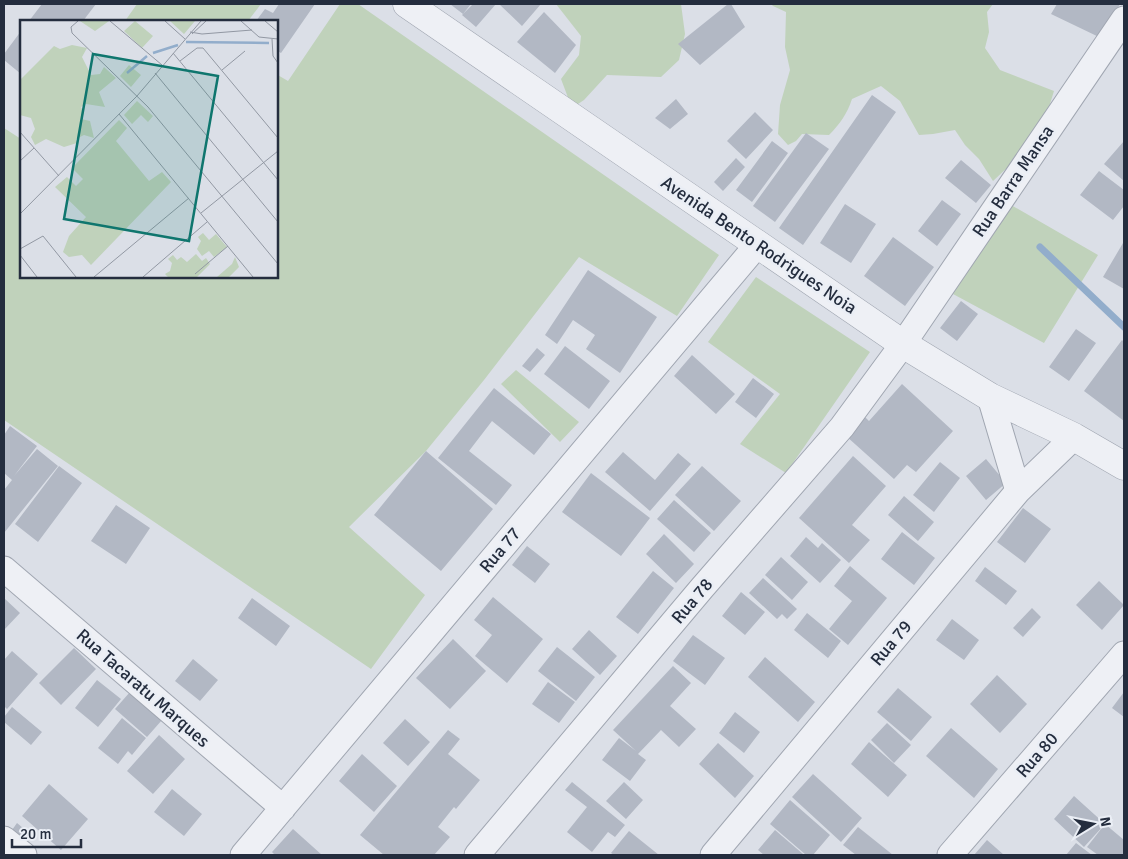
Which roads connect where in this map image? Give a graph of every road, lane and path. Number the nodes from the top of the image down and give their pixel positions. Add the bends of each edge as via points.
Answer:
1 (406, 4) edge
2 (1124, 19) edge
3 (758, 244) junction
4 (903, 344) junction
5 (990, 397) junction
6 (1074, 437) junction
7 (1124, 466) edge
8 (1018, 491) junction
9 (4, 569) edge
10 (1124, 654) edge
11 (283, 808) junction
12 (4, 839) edge
13 (24, 855) edge
14 (243, 855) edge
15 (477, 855) edge
16 (713, 855) edge
17 (950, 855) edge

1 - 3 street, Avenida Bento Rodrigues Noia
2 - 4 street, Rua Barra Mansa
3 - 4 street, Avenida Bento Rodrigues Noia
3 - 11 street, Rua 77
4 - 5 street, Avenida Bento Rodrigues Noia
4 - 15 street, Rua 78 via 842,427
5 - 6 street, Avenida Bento Rodrigues Noia
5 - 8 street
6 - 7 street, Avenida Bento Rodrigues Noia
6 - 8 street, Rua 79
8 - 16 street, Rua 79
9 - 11 street, Rua Tacaratu Marques
10 - 17 street, Rua 80
11 - 14 street, Rua 77
12 - 13 street

